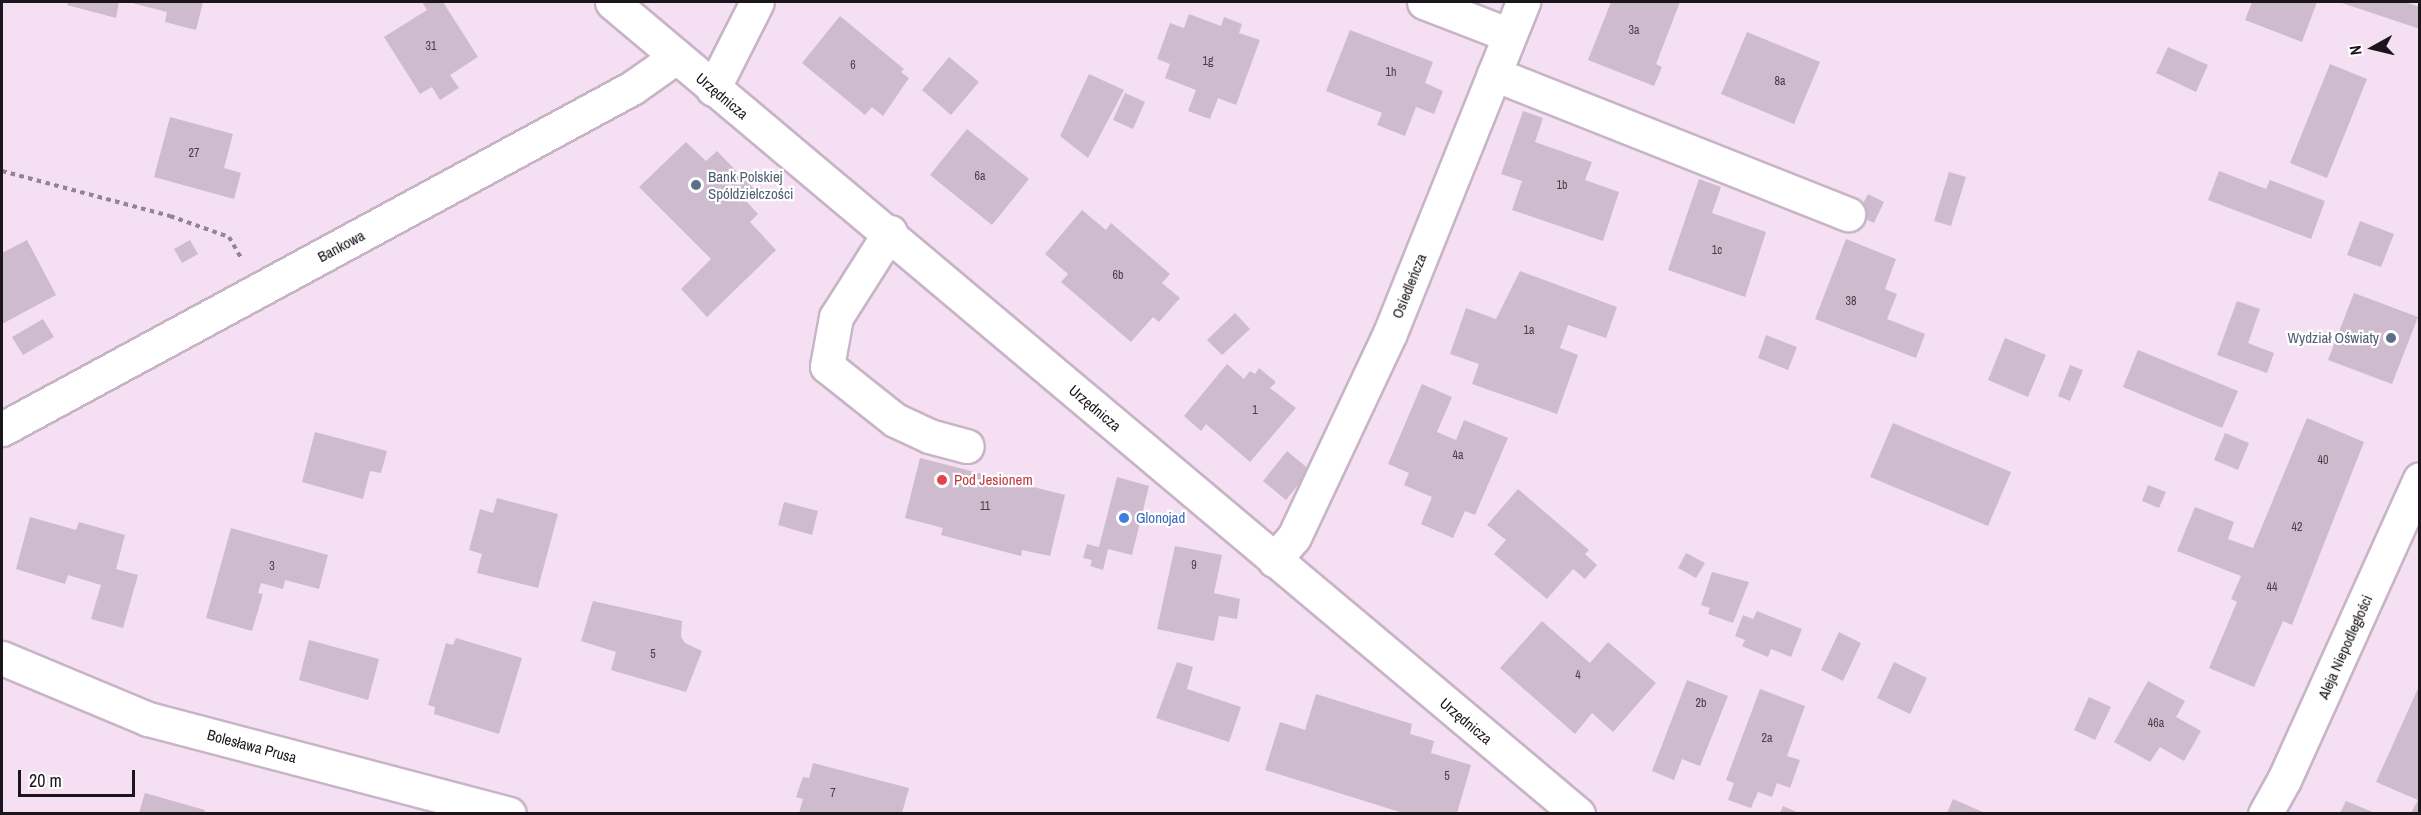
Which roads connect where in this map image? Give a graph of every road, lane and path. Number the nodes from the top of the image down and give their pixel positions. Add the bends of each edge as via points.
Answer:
1 (612, 2) edge
2 (757, 2) edge
3 (1424, 2) edge
4 (1523, 2) edge
5 (1509, 35) junction
6 (676, 57) junction
7 (1494, 74) junction
8 (713, 89) junction
9 (2, 171) edge
10 (1848, 214) dead end
11 (890, 232) junction
12 (259, 290) junction
13 (2, 429) edge
14 (967, 446) dead end
15 (2420, 479) edge
16 (1274, 560) junction
17 (2, 658) edge
18 (509, 813) edge
19 (1578, 813) edge
20 (2265, 813) edge

1 - 6 street, Urzędnicza
2 - 8 street
3 - 5 street
4 - 5 street, Osiedleńcza
5 - 7 street, Osiedleńcza
6 - 8 street, Urzędnicza
6 - 12 street, Bankowa via 632,88
7 - 10 street
7 - 16 street, Osiedleńcza via 1390,333 1294,537
8 - 11 street, Urzędnicza
9 - 12 path via 170,216 229,237
11 - 14 street via 836,317 827,366 895,420 929,436
11 - 16 street, Urzędnicza
12 - 13 street, Bankowa
15 - 20 street, Aleja Niepodległości via 2284,780
16 - 19 street, Urzędnicza
17 - 18 street, Bolesława Prusa via 148,719

